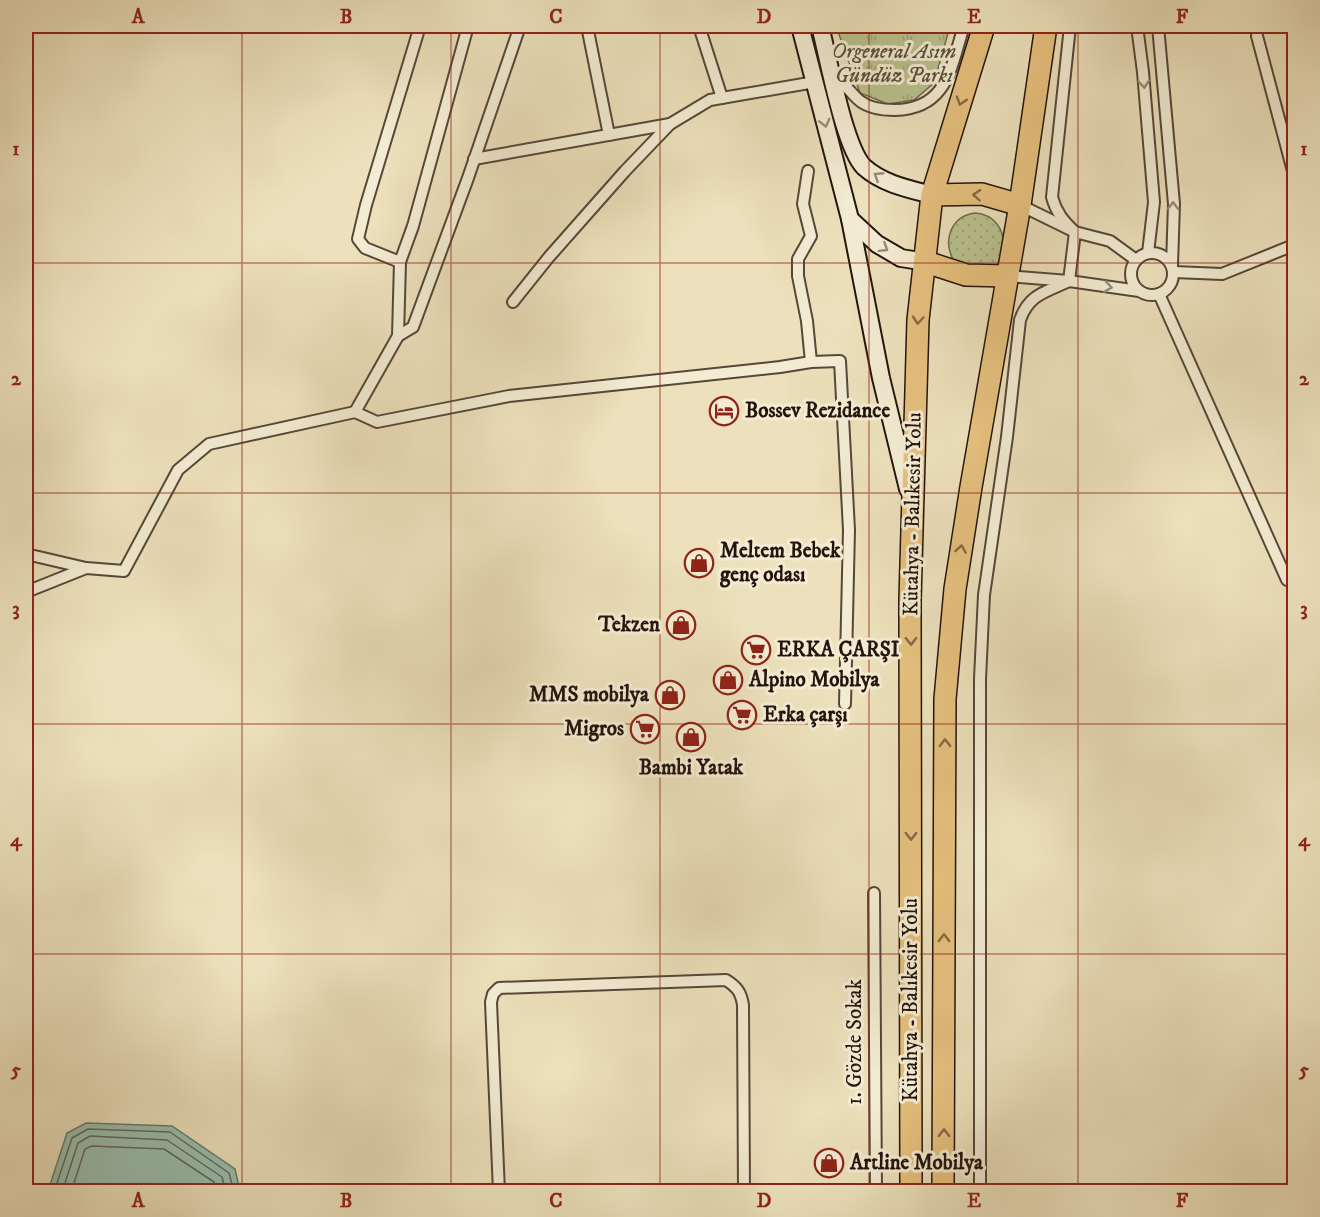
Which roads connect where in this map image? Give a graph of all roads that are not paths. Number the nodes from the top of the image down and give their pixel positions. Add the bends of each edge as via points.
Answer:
1 (420, 26) edge
2 (468, 26) edge
3 (520, 26) edge
4 (587, 26) edge
5 (699, 26) edge
6 (800, 26) edge
7 (820, 26) edge
8 (964, 26) edge
9 (984, 26) edge
10 (1046, 26) edge
11 (1070, 26) edge
12 (1137, 26) edge
13 (1158, 26) edge
14 (1257, 36) dead end
15 (832, 76) junction
16 (815, 81) junction
17 (722, 98) junction
18 (670, 124) junction
19 (609, 135) junction
20 (474, 159) junction
21 (808, 171) dead end
22 (1294, 176) edge
23 (932, 195) junction
24 (1052, 197) junction
25 (1029, 209) junction
26 (850, 219) junction
27 (1075, 232) junction
28 (1294, 245) edge
29 (1148, 253) junction
30 (1136, 260) junction
31 (400, 262) junction
32 (926, 262) junction
33 (1173, 268) junction
34 (1008, 276) junction
35 (1069, 281) junction
36 (1139, 291) junction
37 (1159, 294) junction
38 (513, 303) dead end
39 (398, 336) junction
40 (811, 362) junction
41 (354, 412) junction
42 (912, 507) junction
43 (26, 554) edge
44 (87, 568) junction
45 (1287, 580) dead end
46 (26, 592) edge
47 (845, 704) dead end
48 (874, 893) dead end
49 (499, 1191) edge
50 (744, 1191) edge
51 (876, 1191) edge
52 (911, 1191) edge
53 (943, 1191) edge
54 (980, 1191) edge

1 - 31 street via 358,239 365,248
2 - 31 street
3 - 20 street
4 - 19 street
5 - 17 street
6 - 16 main road
7 - 15 main road
8 - 15 street via 944,85 920,106 906,110 875,108 861,102
9 -> 23 highway, Kütahya - Balıkesir Yolu
10 - 25 highway, Kütahya - Balıkesir Yolu
11 - 24 street
12 -> 29 street via 1154,201
33 -> 13 street via 1174,204
14 - 22 street
23 -> 15 main road via 886,182 863,166 848,138
16 - 17 street
16 -> 26 main road
17 - 18 street via 710,100
18 - 19 street
18 - 38 street via 602,196
19 - 20 street
20 - 39 street via 413,327
21 - 40 street via 804,204 811,236 798,259 798,276
25 -> 23 highway via 982,194
23 - 32 highway, Kütahya - Balıkesir Yolu
24 - 25 street via 1044,208
24 - 27 street via 1064,222
25 - 27 street
25 - 34 highway, Kütahya - Balıkesir Yolu
26 -> 32 main road via 877,244 901,258
26 - 42 main road via 881,378
27 - 30 street via 1110,241
27 - 35 street
28 - 33 street via 1222,274
29 - 30 street
29 - 33 street via 1162,255
30 - 36 street via 1131,280
31 - 39 street
32 - 34 highway via 966,275
32 -> 42 highway, Kütahya - Balıkesir Yolu via 915,363
33 - 37 street via 1170,285
34 - 35 street
53 -> 34 highway, Kütahya - Balıkesir Yolu via 945,699 955,589
35 -> 36 street
35 - 54 street via 1032,299 1020,320 984,595
36 - 37 street
37 - 45 street
39 - 41 street
40 - 41 street via 509,396 377,422
40 - 47 street via 840,361 849,530
41 - 44 street via 209,444 178,470 124,571
42 -> 52 highway, Kütahya - Balıkesir Yolu
43 - 44 street
44 - 46 street
48 - 51 street, 1. Gözde Sokak
49 - 50 street via 490,1002 499,988 726,980 741,994 743,1005

